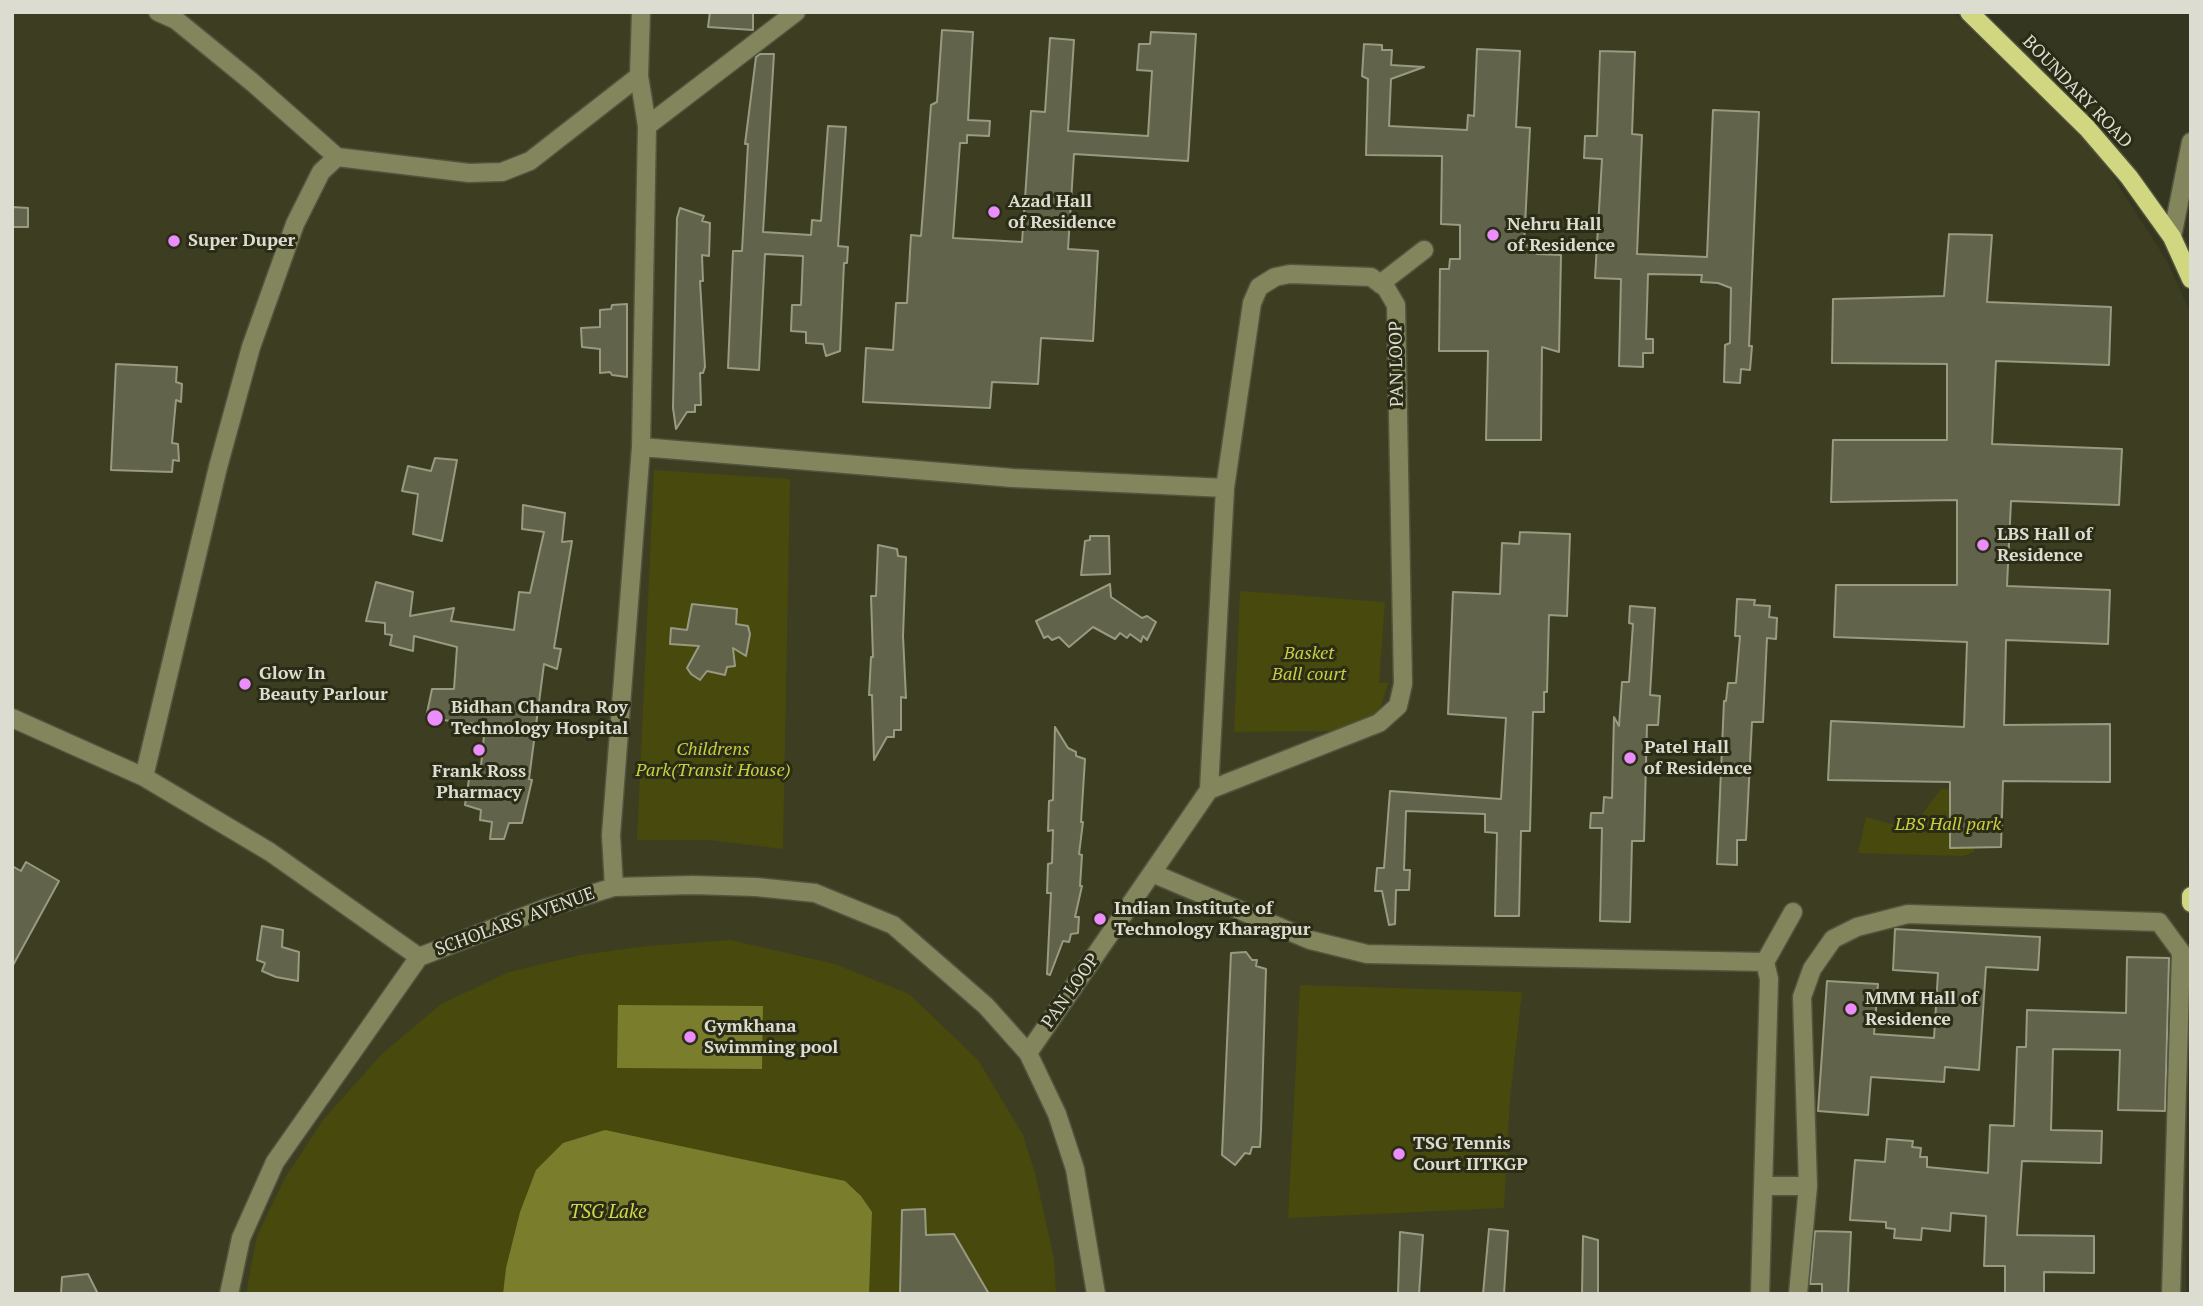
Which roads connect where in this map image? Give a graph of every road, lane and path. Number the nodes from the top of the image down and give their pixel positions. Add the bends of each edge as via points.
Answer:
1 (158, 12) edge
2 (641, 12) edge
3 (796, 12) edge
4 (1969, 12) edge
5 (639, 76) junction
6 (647, 126) junction
7 (2191, 142) edge
8 (337, 157) junction
9 (2172, 237) junction
10 (1424, 250) dead end
11 (2191, 279) edge
12 (1380, 284) junction
13 (641, 447) junction
14 (1225, 488) junction
15 (12, 718) edge
16 (144, 777) junction
17 (1209, 790) junction
18 (1152, 873) junction
19 (614, 887) junction
20 (2191, 896) edge
21 (2191, 903) edge
22 (1793, 912) dead end
23 (419, 957) junction
24 (1765, 962) junction
25 (1028, 1053) junction
26 (1763, 1186) junction
27 (1808, 1186) junction
28 (229, 1294) edge
29 (1096, 1294) edge
30 (1760, 1294) edge
31 (1798, 1294) edge
32 (2171, 1294) edge

1 - 8 street via 176,20
2 - 5 street
3 - 6 street
4 - 9 main road, BOUNDARY ROAD via 2087,128
5 - 6 street
5 - 8 street via 530,161 502,172 469,173
6 - 13 street
7 - 9 street
8 - 16 street via 321,172 300,212 251,348
9 - 11 main road, BOUNDARY ROAD
10 - 12 street
12 - 14 street via 1371,277 1290,274 1259,287 1252,303
12 - 17 street, PAN LOOP via 1396,305 1403,684 1398,706 1379,723
13 - 14 street via 1013,478
13 - 19 street via 611,835
14 - 17 street
15 - 16 street
16 - 23 street via 270,852
17 - 18 street, PAN LOOP
18 - 24 street via 1310,940 1367,954
18 - 25 street, PAN LOOP
19 - 23 street, SCHOLARS' AVENUE
19 - 25 street, SCHOLARS' AVENUE via 744,886 816,893 893,925 986,1006
20 - 21 main road
22 - 24 street
23 - 28 street, SCHOLARS' AVENUE via 275,1162 241,1238
24 - 26 street via 1769,979
25 - 29 street, SCHOLARS' AVENUE via 1057,1114 1075,1169
26 - 27 street
26 - 30 street
27 - 31 street
27 - 32 street via 1802,997 1812,969 1833,939 1857,927 1908,914 2159,922 2181,952

